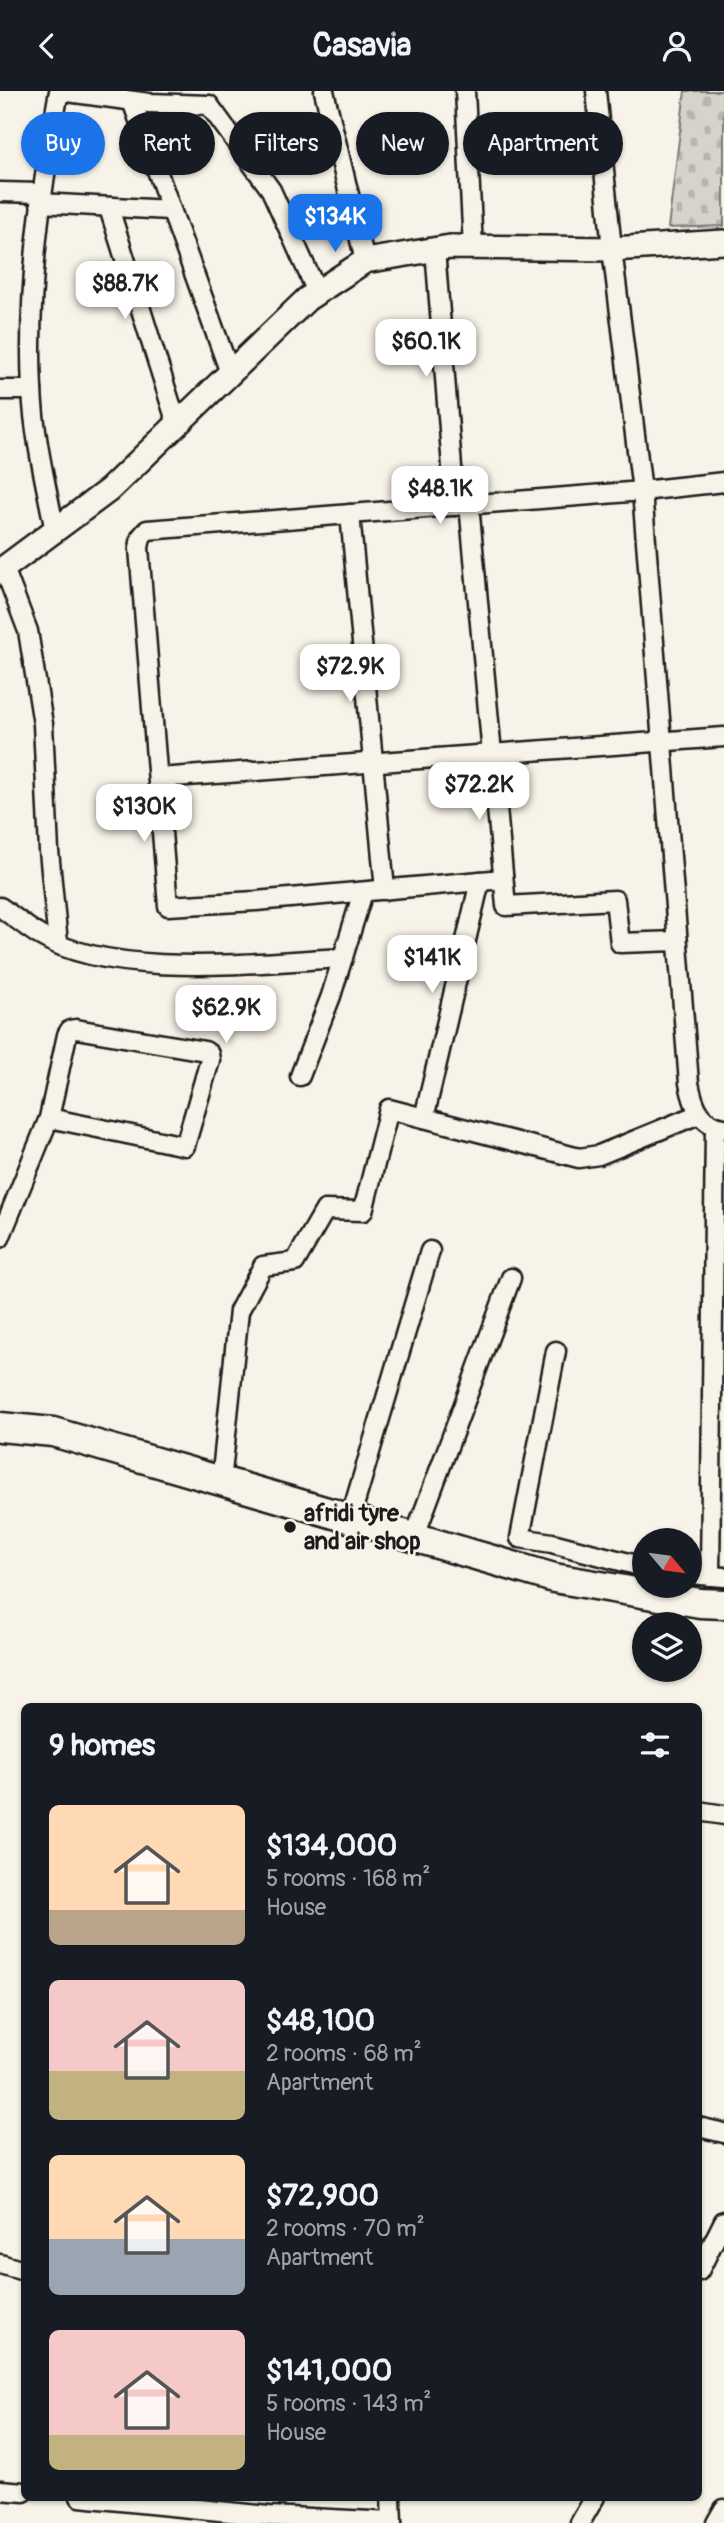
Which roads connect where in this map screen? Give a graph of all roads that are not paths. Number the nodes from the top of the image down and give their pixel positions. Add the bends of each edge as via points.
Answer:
1 (59, 91) edge
2 (324, 91) edge
3 (465, 91) edge
4 (596, 91) edge
5 (131, 101) junction
6 (0, 193) edge
7 (40, 198) junction
8 (109, 208) junction
9 (169, 210) junction
10 (724, 242) edge
11 (473, 247) junction
12 (435, 249) junction
13 (612, 249) junction
14 (365, 261) junction
15 (317, 292) junction
16 (230, 373) junction
17 (0, 390) edge
18 (32, 390) junction
19 (177, 424) junction
20 (724, 482) edge
21 (642, 491) junction
22 (462, 505) junction
23 (350, 514) junction
24 (55, 531) junction
25 (2, 569) edge
26 (724, 737) edge
27 (660, 743) junction
28 (491, 755) junction
29 (375, 764) junction
30 (159, 778) junction
31 (503, 879) junction
32 (480, 881) junction
33 (385, 890) junction
34 (363, 892) junction
35 (0, 907) edge
36 (677, 941) junction
37 (58, 943) junction
38 (343, 958) junction
39 (300, 1076) dead end
40 (699, 1114) junction
41 (49, 1118) junction
42 (424, 1118) junction
43 (719, 1127) edge
44 (0, 1238) edge
45 (430, 1251) dead end
46 (511, 1278) dead end
47 (556, 1351) dead end
48 (0, 1427) edge
49 (221, 1482) junction
50 (350, 1519) junction
51 (414, 1538) junction
52 (632, 1564) edge
53 (717, 1576) edge
54 (724, 1604) edge
55 (702, 1812) edge
56 (724, 1815) edge
57 (702, 2128) edge
58 (724, 2133) edge
59 (724, 2221) edge
60 (702, 2263) edge
61 (0, 2264) edge
62 (21, 2270) edge
63 (0, 2490) edge
64 (21, 2492) edge
65 (120, 2501) edge
66 (391, 2501) edge
67 (593, 2501) edge
68 (724, 2509) edge
69 (392, 2522) edge
70 (580, 2523) edge
71 (716, 2523) edge

1 - 5 street
1 - 7 street
2 - 14 street
3 - 11 street
4 - 13 street
5 - 9 street
5 - 15 street via 209,105 271,190
6 - 7 street
7 - 8 street
7 - 18 street via 32,282
8 - 9 street
8 - 19 street
9 - 16 street
10 - 13 street
11 - 12 street
11 - 13 street
12 - 14 street
12 - 22 street
13 - 21 street
14 - 15 street
15 - 16 street
16 - 19 street
17 - 18 street
18 - 24 street via 38,449
19 - 24 street via 109,489
20 - 21 street
21 - 22 street
21 - 27 street
22 - 23 street
22 - 28 street
23 - 29 street
23 - 30 street via 147,530 141,537
24 - 25 street
25 - 37 street via 28,631 43,724
26 - 27 street
27 - 28 street
27 - 36 street
28 - 29 street
28 - 31 street
29 - 30 street
29 - 33 street
30 - 34 street via 168,906
31 - 32 street
31 - 36 street via 506,906 615,900 620,943
32 - 33 street
32 - 42 street
33 - 34 street
34 - 38 street
35 - 37 street
36 - 40 street via 689,1083
37 - 38 street via 91,956 150,964
38 - 39 street
40 - 42 street via 579,1158
40 - 43 street
41 - 41 street via 185,1146 209,1054 70,1030
41 - 44 street
42 - 49 street via 389,1109 363,1211 325,1210 295,1262 263,1266 239,1311
43 - 53 street
45 - 50 street
46 - 51 street
47 - 52 street via 520,1538
48 - 49 main road via 53,1432
49 - 50 main road
50 - 51 main road
51 - 54 main road via 554,1577
55 - 56 street
57 - 58 street
59 - 60 street
61 - 62 street
63 - 64 street
65 - 69 street
66 - 69 street
67 - 70 street
68 - 71 street

